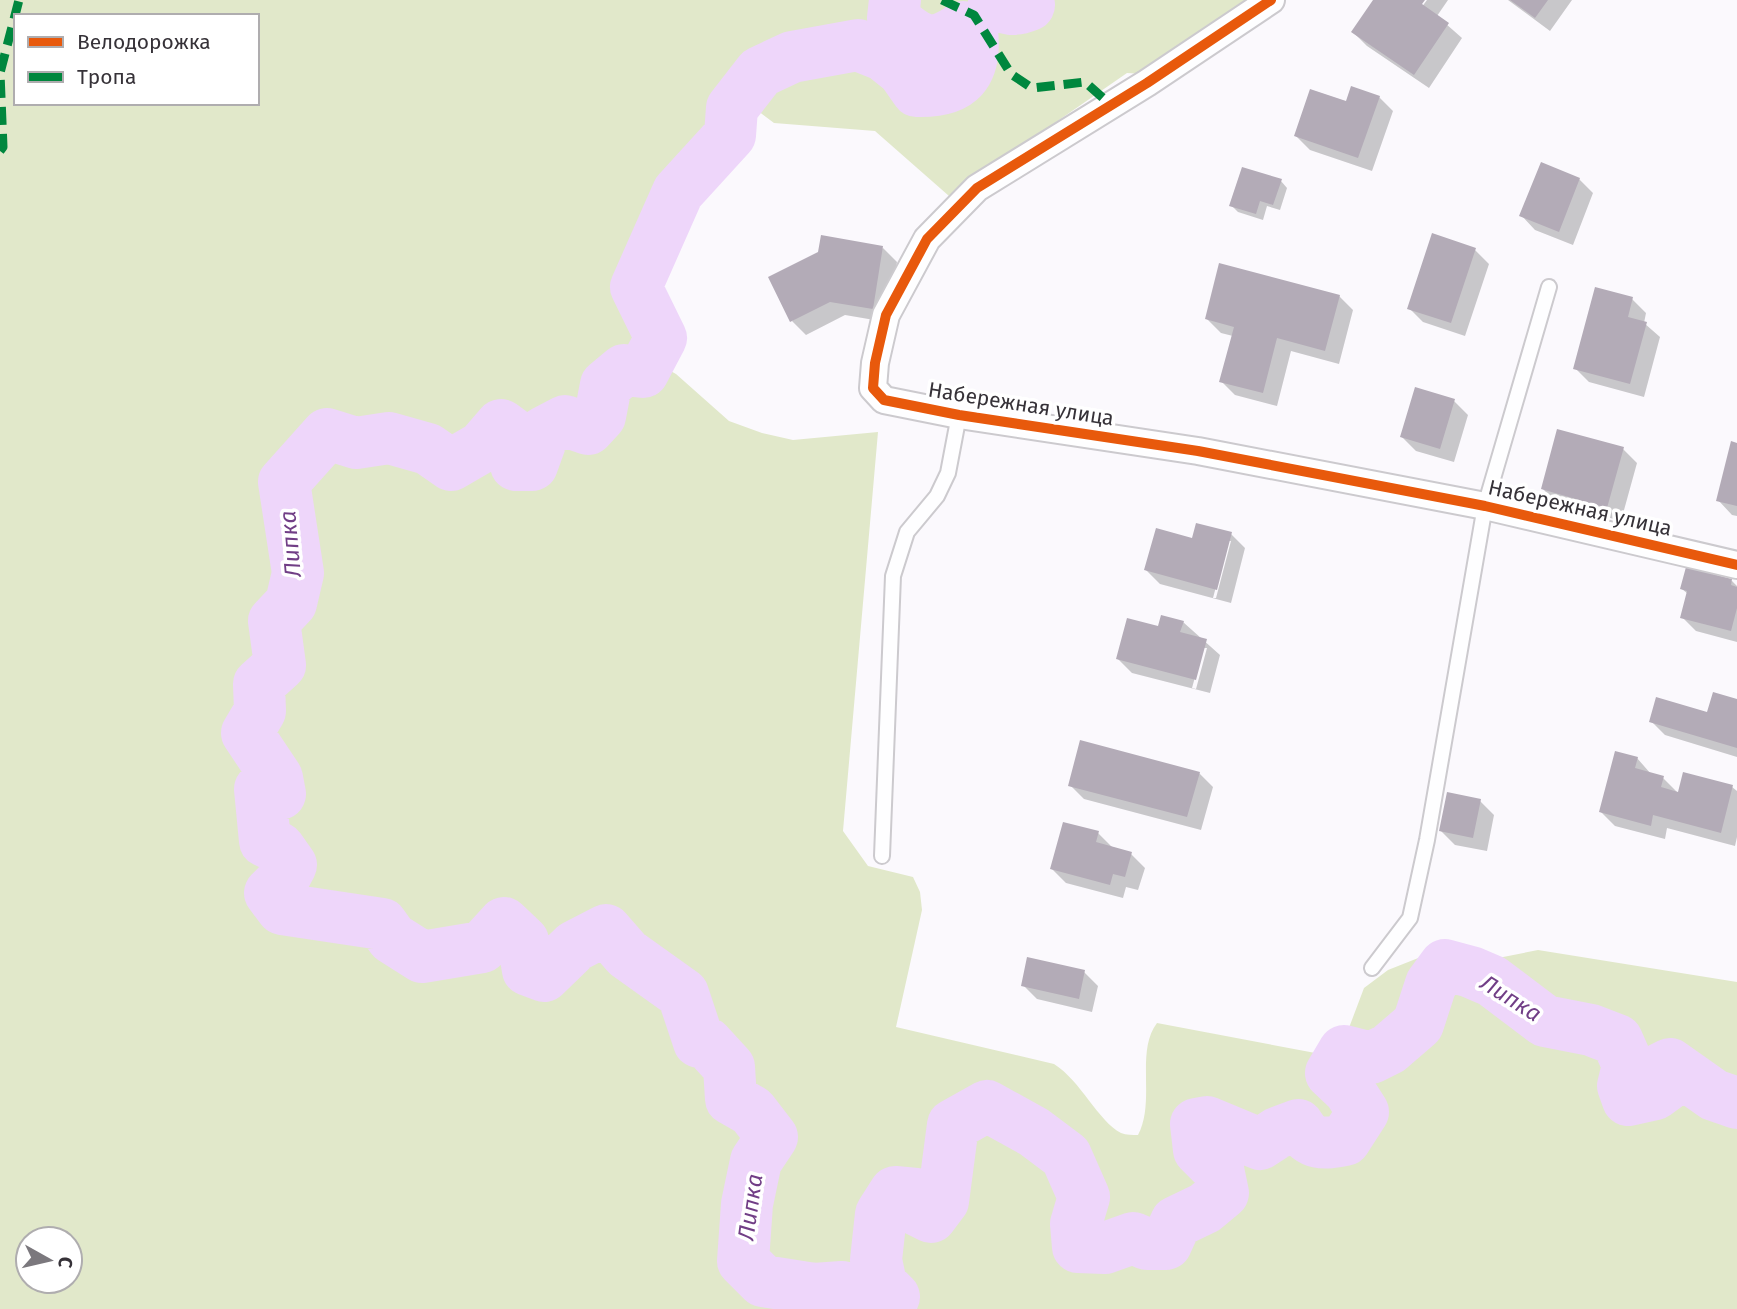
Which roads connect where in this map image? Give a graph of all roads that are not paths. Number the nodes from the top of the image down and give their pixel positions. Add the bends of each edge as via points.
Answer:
1 (1271, 0) edge
2 (1549, 287) dead end
3 (959, 415) junction
4 (1485, 506) junction
5 (1737, 565) edge
6 (882, 856) dead end
7 (1372, 968) dead end

1 - 3 street, Набережная улица via 977,188 927,239 886,315 873,388 884,400
2 - 4 lane
3 - 4 street, Набережная улица via 1198,451
3 - 6 lane via 948,473 937,496 907,532 893,576
4 - 5 street, Набережная улица
4 - 7 lane via 1410,918

